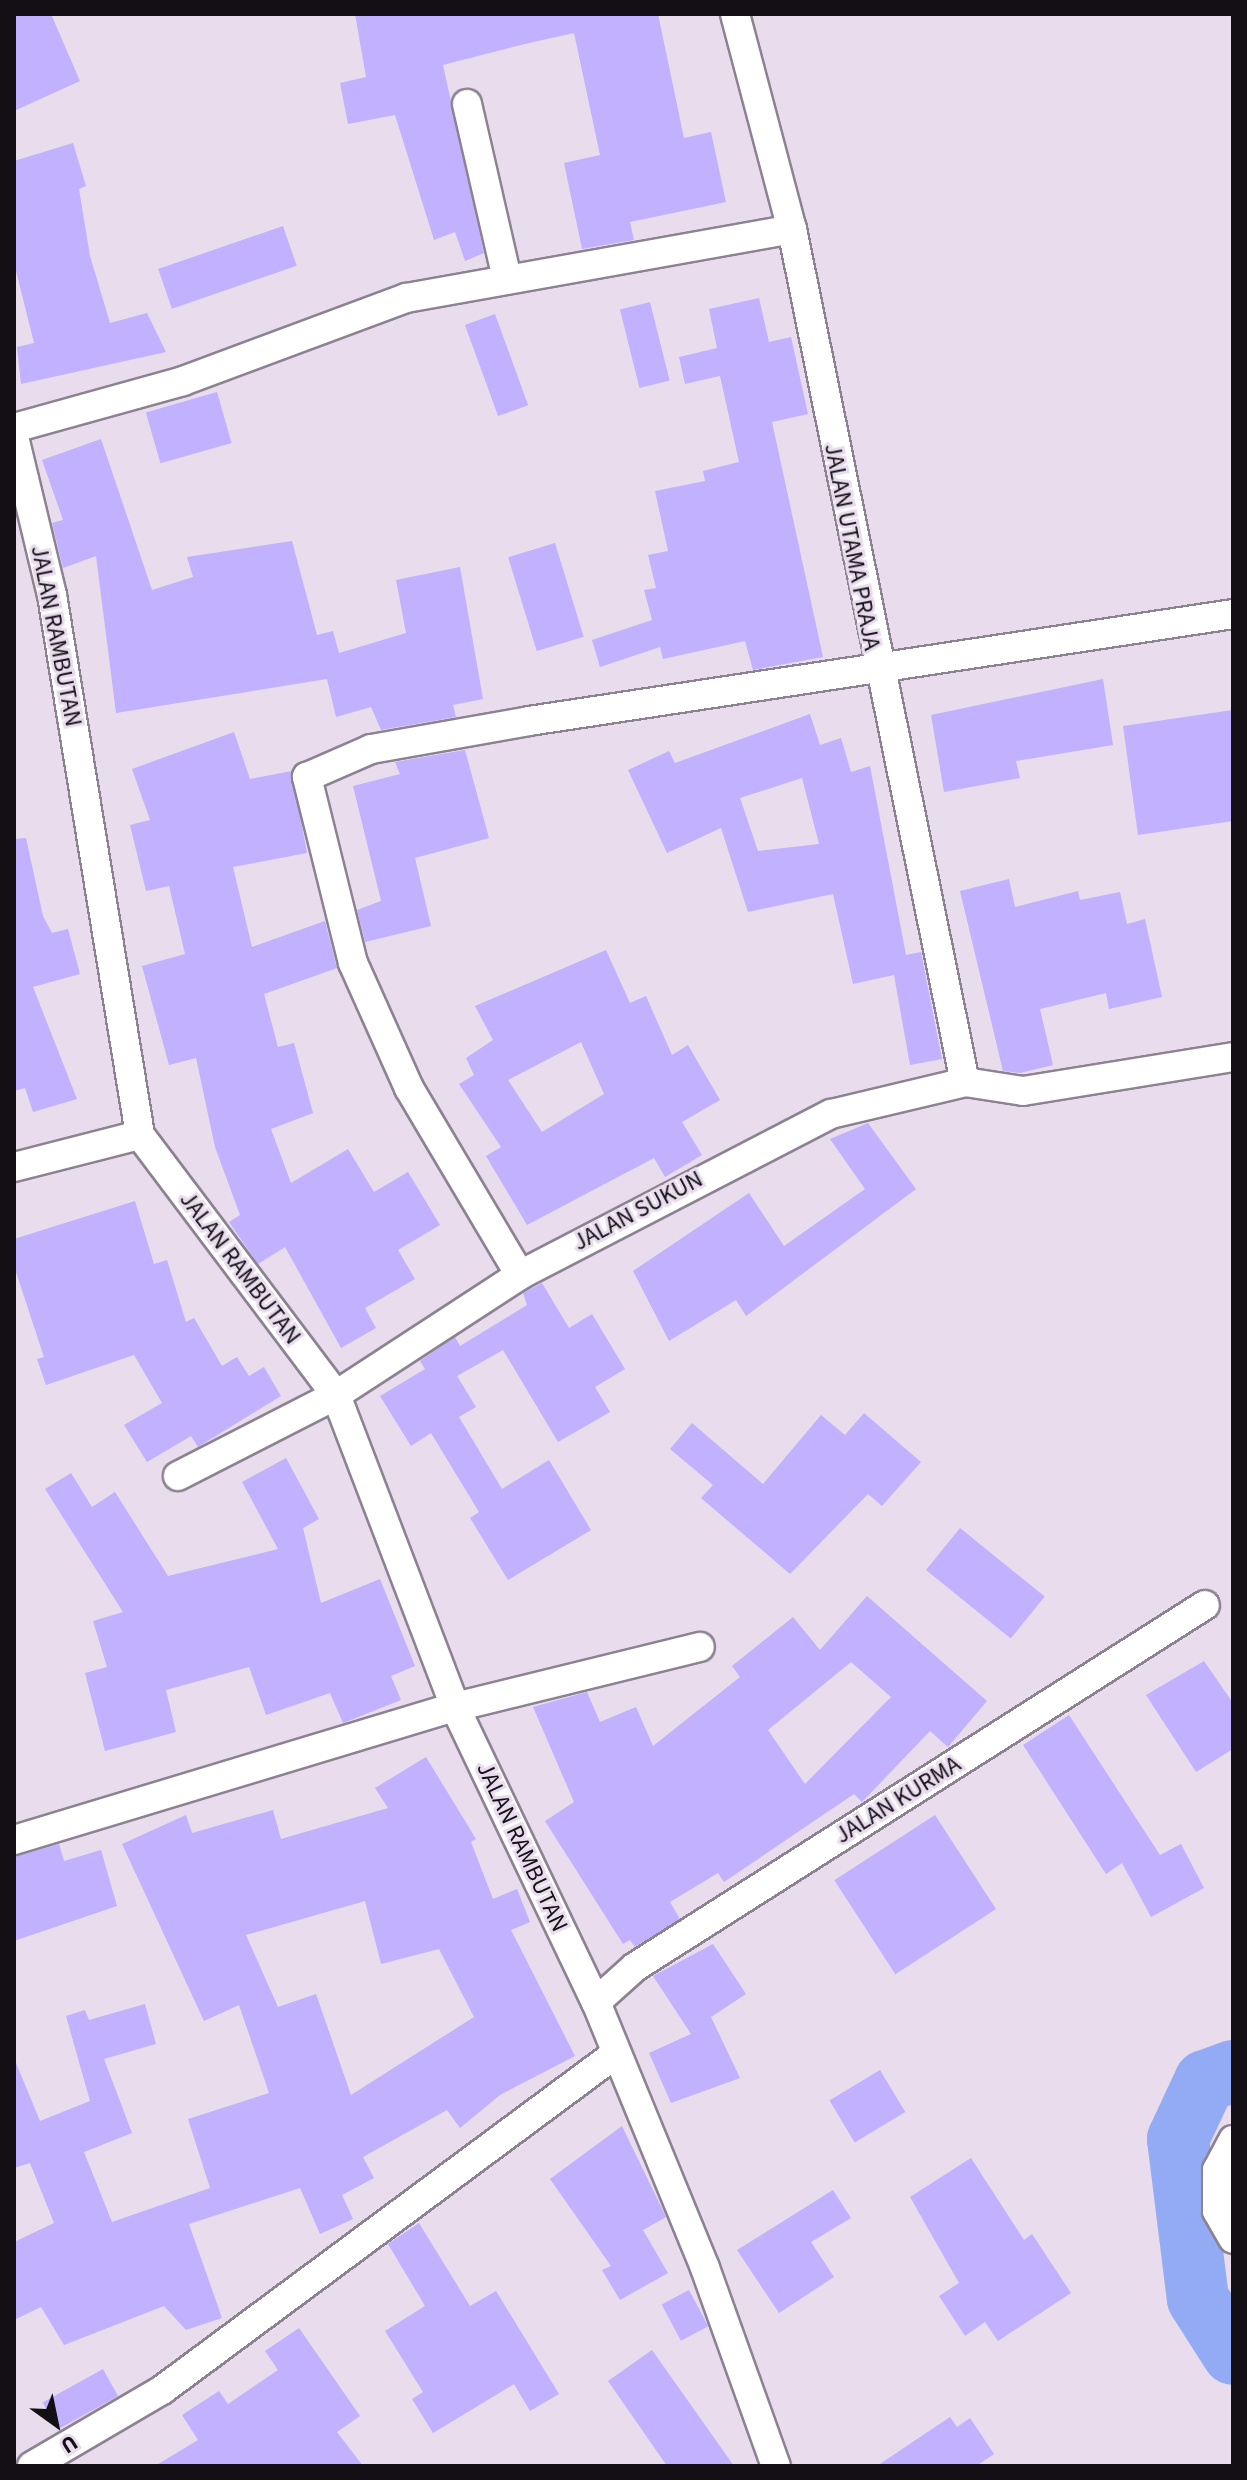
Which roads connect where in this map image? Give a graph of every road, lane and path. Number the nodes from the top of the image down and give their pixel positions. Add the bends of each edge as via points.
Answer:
1 (735, 14) edge
2 (467, 104) dead end
3 (792, 229) junction
4 (507, 279) junction
5 (14, 428) edge
6 (14, 437) edge
7 (1233, 614) edge
8 (876, 671) junction
9 (1233, 1057) edge
10 (965, 1082) junction
11 (140, 1135) junction
12 (14, 1167) edge
13 (520, 1275) junction
14 (336, 1395) junction
15 (178, 1476) dead end
16 (1205, 1605) dead end
17 (700, 1647) dead end
18 (455, 1707) junction
19 (14, 1840) edge
20 (596, 2002) junction
21 (614, 2055) junction
22 (1233, 2140) edge
23 (1233, 2239) edge
24 (32, 2466) edge
25 (776, 2466) edge

1 - 3 street, JALAN UTAMA PRAJA
2 - 4 street
3 - 4 street
3 - 8 street, JALAN UTAMA PRAJA
4 - 5 street via 406,298 183,381
6 - 11 street, JALAN RAMBUTAN via 52,595
7 - 8 street
8 - 10 street, JALAN UTAMA PRAJA
8 - 13 street via 371,749 307,777 353,963 409,1088
9 - 10 street via 1023,1091
10 - 13 street, JALAN SUKUN via 831,1114
11 - 12 street
11 - 14 street, JALAN RAMBUTAN
13 - 14 street, JALAN SUKUN
14 - 15 street, JALAN SUKUN
14 - 18 street, JALAN RAMBUTAN
16 - 20 street, JALAN KURMA via 635,1967
17 - 18 street
18 - 19 street
18 - 20 street, JALAN RAMBUTAN
20 - 21 street, JALAN RAMBUTAN
21 - 24 street via 162,2390
21 - 25 street, JALAN RAMBUTAN via 705,2268
22 - 23 street via 1217,2170 1217,2211

